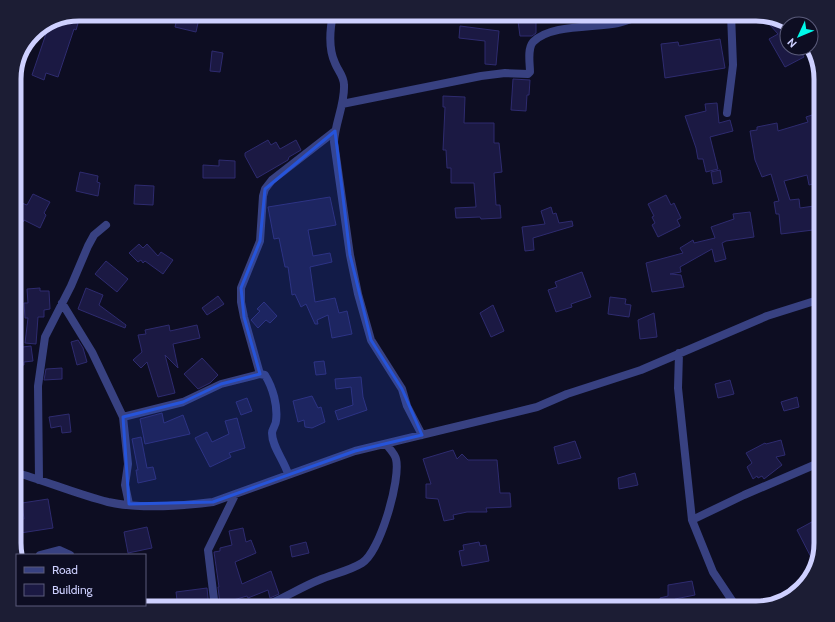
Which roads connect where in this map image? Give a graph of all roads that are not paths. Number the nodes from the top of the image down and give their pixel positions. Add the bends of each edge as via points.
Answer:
1 (333, 21) edge
2 (625, 21) edge
3 (731, 21) edge
4 (342, 104) junction
5 (727, 114) dead end
6 (335, 131) junction
7 (106, 225) dead end
8 (814, 301) edge
9 (62, 303) junction
10 (679, 353) junction
11 (260, 374) junction
12 (123, 417) junction
13 (422, 435) junction
14 (386, 444) junction
15 (814, 465) edge
16 (21, 474) edge
17 (288, 474) junction
18 (39, 480) junction
19 (235, 495) junction
20 (129, 504) junction
21 (692, 520) junction
22 (44, 554) edge
23 (68, 554) edge
24 (214, 601) edge
25 (274, 601) edge
26 (733, 601) edge

1 - 4 street via 330,50 344,82
2 - 4 street via 572,27 533,42 530,48 528,74 480,76
3 - 5 street via 733,65
4 - 6 street
6 - 11 street via 265,188 260,241 241,288 243,309
6 - 13 street via 350,255 371,340 402,389 407,406
7 - 9 street via 94,235
8 - 10 street via 768,316
9 - 12 street via 92,352
9 - 18 street via 45,337 42,356 38,400
10 - 13 street via 641,370 567,394 537,407
10 - 21 street via 678,396
11 - 12 street via 221,384 183,402
11 - 17 street via 265,375 271,388 277,412 272,432
12 - 20 street via 128,464 125,485
13 - 14 street
14 - 17 street via 355,451
14 - 25 street via 396,458 396,474 386,518 375,549 362,563
15 - 21 street
16 - 18 street
17 - 19 street
18 - 20 street via 109,502
19 - 20 street via 194,505
19 - 24 street via 208,550
21 - 26 street via 713,572
22 - 23 street via 59,550

